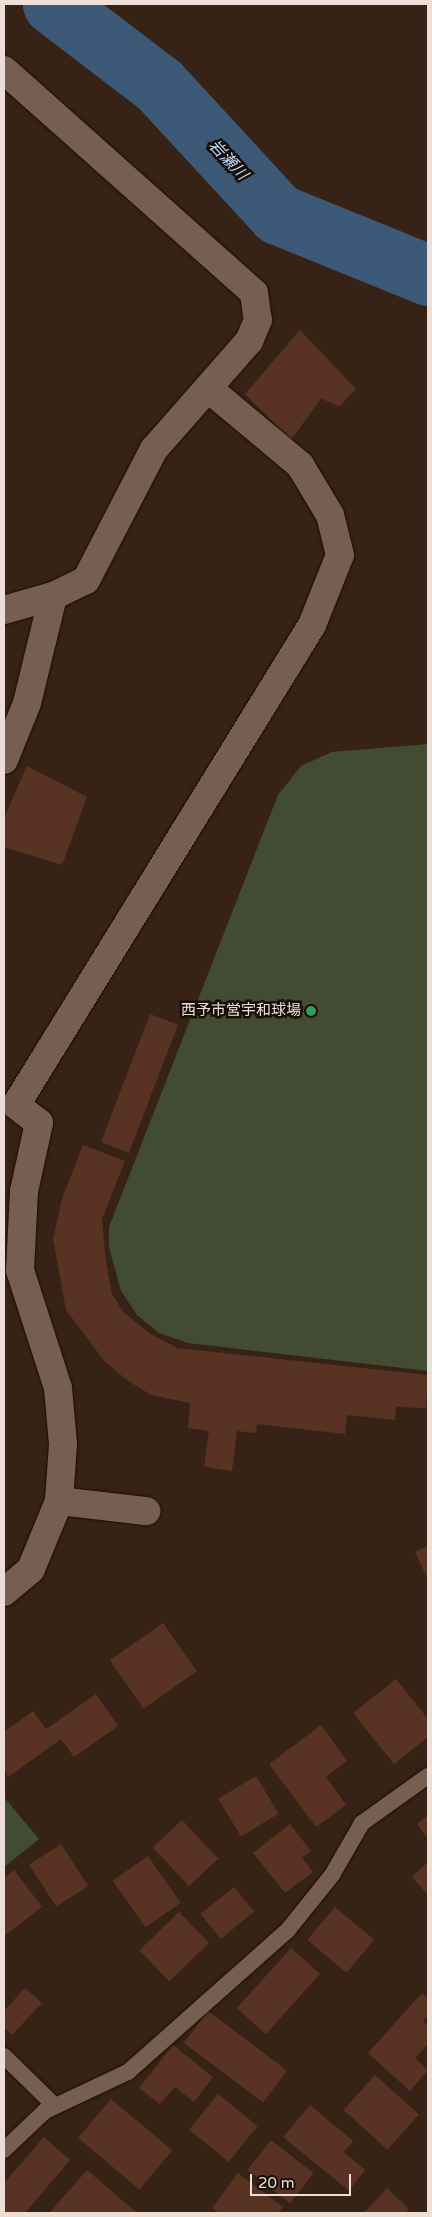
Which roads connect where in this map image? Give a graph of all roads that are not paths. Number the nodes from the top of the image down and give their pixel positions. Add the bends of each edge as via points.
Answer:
1 (4, 70) edge
2 (209, 389) junction
3 (53, 596) junction
4 (4, 610) edge
5 (4, 760) edge
6 (10, 1110) edge
7 (59, 1501) junction
8 (146, 1511) dead end
9 (4, 1592) edge
10 (428, 1776) edge
11 (4, 2056) edge
12 (55, 2106) junction
13 (4, 2150) edge

1 - 2 street via 254,293 258,320 249,341
2 - 3 street via 154,449 86,580
2 - 6 street via 300,465 330,515 340,554 312,625
3 - 4 street
3 - 5 street via 27,703
6 - 7 street via 39,1123 24,1191 20,1270 58,1388 63,1444
7 - 8 street
7 - 9 street via 31,1568
10 - 12 lane via 362,1823 332,1875 287,1932 128,2072
11 - 12 lane
12 - 13 lane via 45,2111

